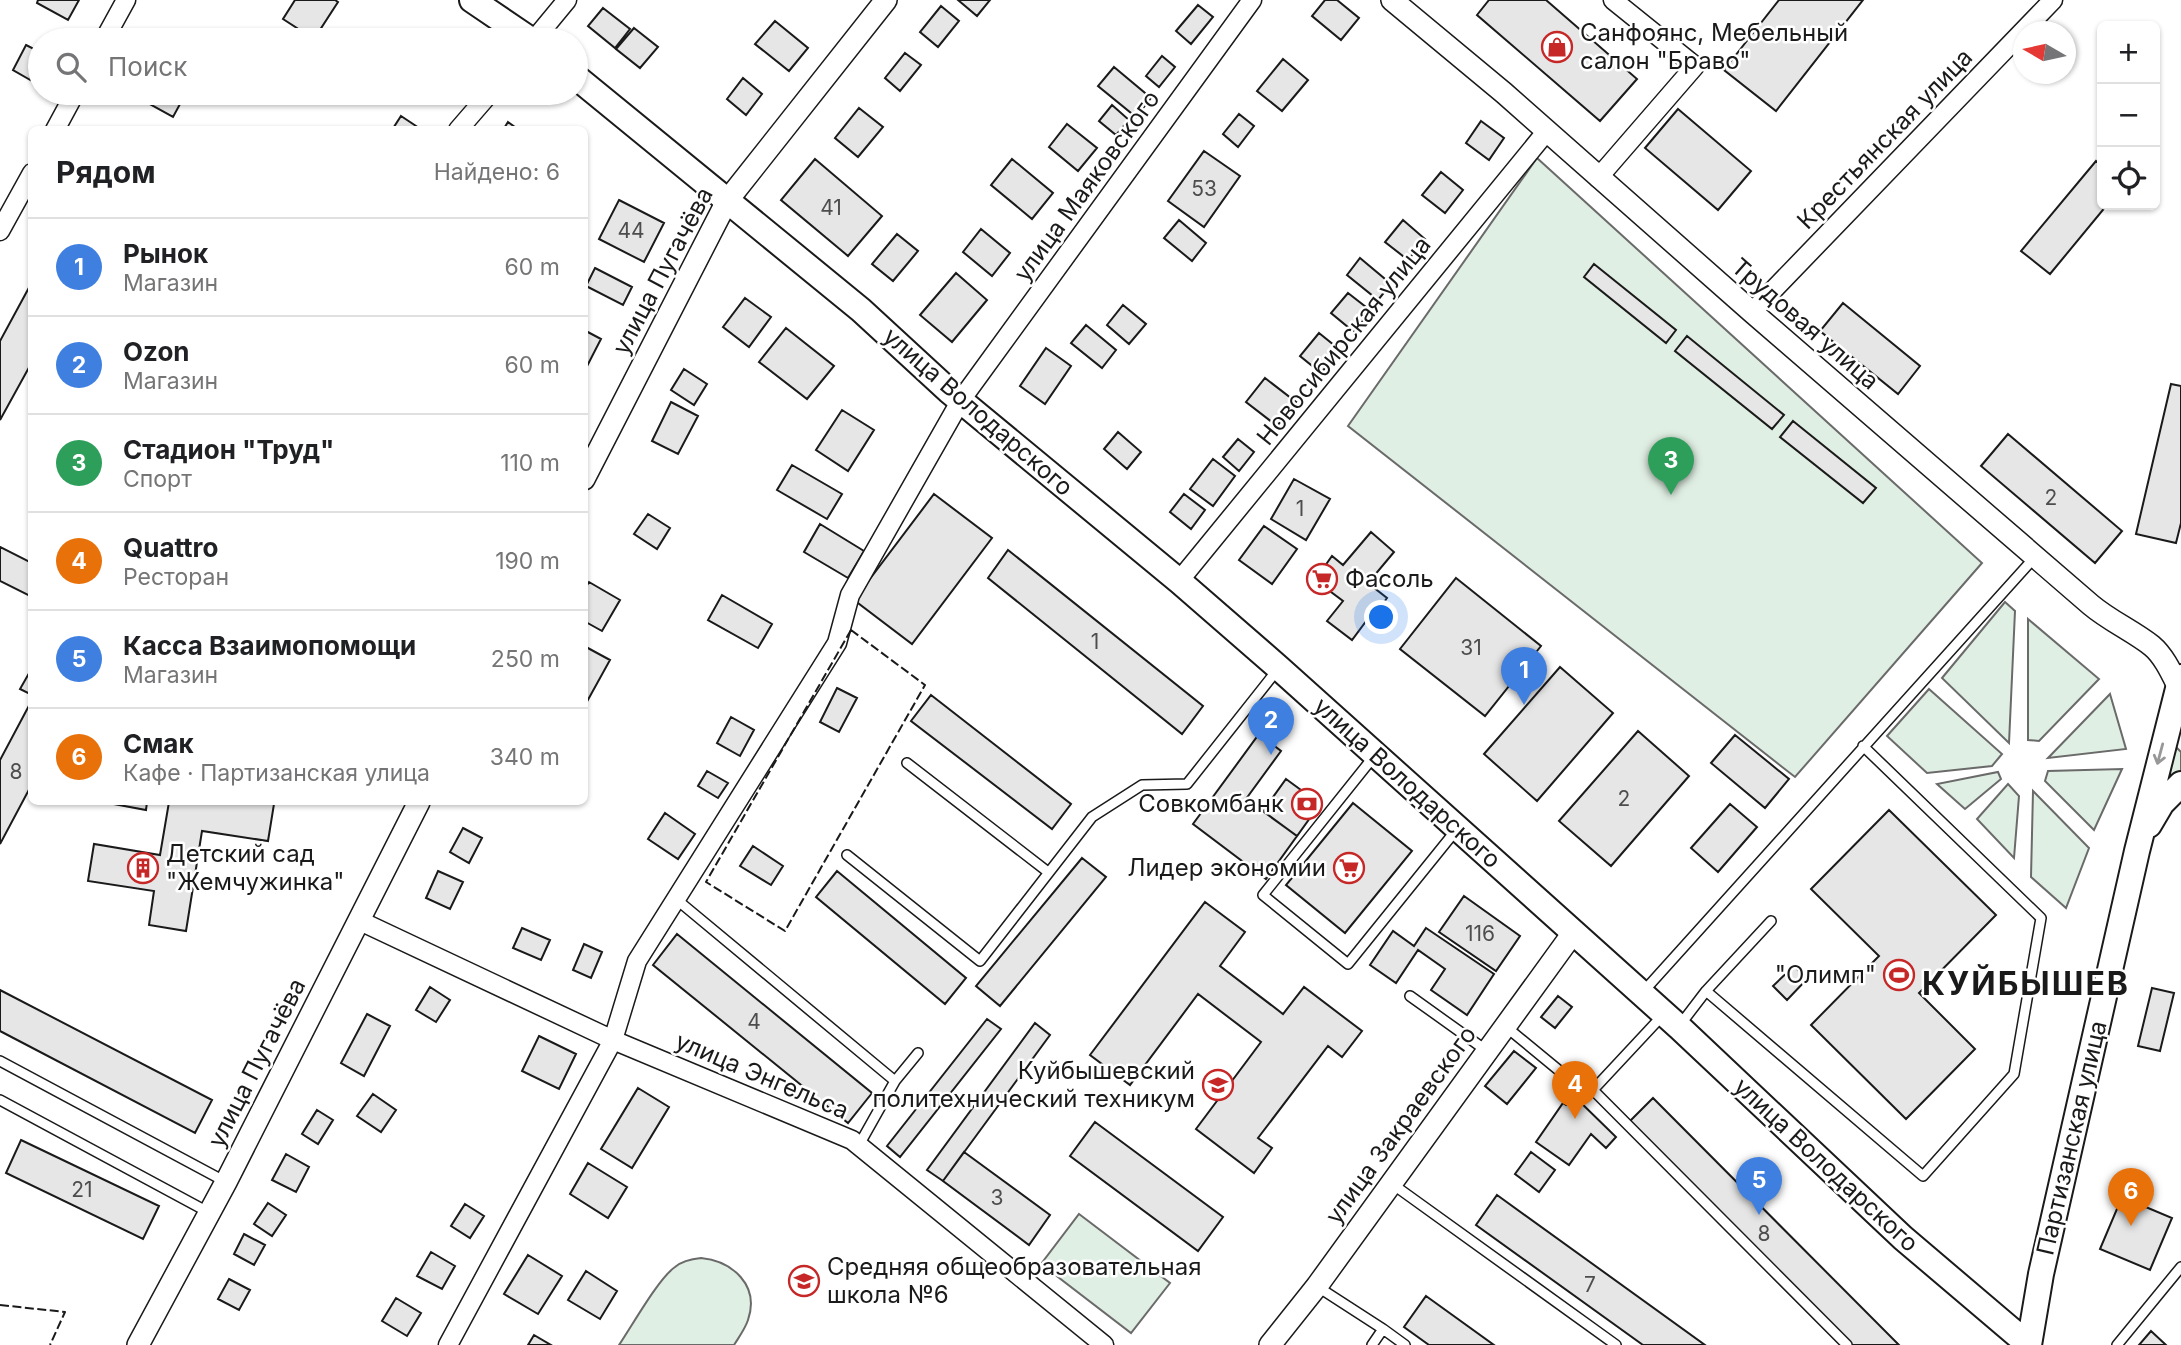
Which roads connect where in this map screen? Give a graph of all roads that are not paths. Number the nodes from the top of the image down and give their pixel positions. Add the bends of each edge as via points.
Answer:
1 (126, 0) edge
2 (472, 0) edge
3 (567, 0) edge
4 (886, 0) edge
5 (1252, 0) edge
6 (1392, 0) edge
7 (1613, 0) edge
8 (2053, 0) edge
9 (111, 28) edge
10 (515, 28) edge
11 (543, 28) edge
12 (588, 87) edge
13 (69, 105) edge
14 (480, 105) edge
15 (57, 126) edge
16 (461, 126) edge
17 (1546, 132) junction
18 (1598, 178) junction
19 (28, 180) edge
20 (727, 201) junction
21 (0, 231) edge
22 (1752, 313) junction
23 (961, 400) junction
24 (588, 472) edge
25 (2035, 557) junction
26 (1179, 581) junction
27 (1279, 668) junction
28 (2180, 684) edge
29 (2181, 727) edge
30 (1863, 746) junction
31 (1375, 755) junction
32 (906, 763) dead end
33 (2181, 784) edge
34 (417, 805) edge
35 (1458, 828) junction
36 (2137, 851) junction
37 (847, 855) dead end
38 (1048, 872) junction
39 (676, 899) junction
40 (358, 920) junction
41 (1771, 921) dead end
42 (1573, 933) junction
43 (1706, 991) junction
44 (1642, 994) junction
45 (1409, 996) dead end
46 (1672, 1020) junction
47 (1505, 1026) junction
48 (613, 1040) junction
49 (1488, 1051) junction
50 (918, 1052) dead end
51 (0, 1061) edge
52 (895, 1080) junction
53 (1593, 1090) junction
54 (0, 1100) edge
55 (859, 1145) junction
56 (226, 1182) junction
57 (1391, 1183) junction
58 (210, 1213) junction
59 (2181, 1267) edge
60 (1317, 1286) junction
61 (1383, 1329) junction
62 (138, 1345) edge
63 (448, 1345) edge
64 (1104, 1345) edge
65 (1270, 1345) edge
66 (1372, 1345) edge
67 (1405, 1345) edge
68 (1616, 1345) edge
69 (1847, 1345) edge
70 (2029, 1345) edge
71 (2117, 1345) edge

1 - 9 street
2 - 10 main road
3 - 11 street
4 - 20 street, улица Пугачёва
5 - 23 street, улица Маяковского
6 - 17 street, Трудовая улица
7 - 18 street via 1695,66
8 - 22 street, Крестьянская улица
12 - 20 main road, улица Володарского
13 - 15 street
14 - 16 street
17 - 18 street, Трудовая улица
17 - 26 street, Новосибирская улица
18 - 22 street, Трудовая улица
19 - 21 street
20 - 23 main road, улица Володарского
20 - 24 street, улица Пугачёва
22 - 25 street, Трудовая улица
23 - 26 main road, улица Володарского
23 - 39 street, улица Маяковского via 850,595 836,643
25 - 28 street, Трудовая улица via 2107,618 2152,647
25 - 30 lane
26 - 27 main road, улица Володарского
27 - 31 main road, улица Володарского
27 - 38 lane via 1187,784 1142,785 1092,817
28 - 29 main road
28 -> 36 main road
30 - 43 lane via 2041,918 2014,1074 1923,1176
30 - 44 lane
31 - 35 main road, улица Володарского
31 - 35 lane via 1263,895 1348,964
32 - 38 lane
33 - 36 main road via 2162,803
34 - 40 street, улица Пугачёва
35 - 42 main road, улица Володарского
36 - 70 main road, Партизанская улица
37 - 38 lane via 979,961
39 - 48 street, улица Маяковского via 638,961
39 - 52 lane
40 - 48 street, улица Энгельса
40 - 56 street, улица Пугачёва
41 - 43 lane
42 - 44 main road, улица Володарского
42 - 47 street, улица Закраевского
43 - 46 lane
44 - 46 main road, улица Володарского
45 - 49 lane
46 - 53 lane
46 - 70 main road, улица Володарского via 1903,1238
47 - 49 street, улица Закраевского
47 - 53 lane via 1573,1082
48 - 55 street, улица Энгельса
48 - 63 street, улица Маяковского
49 - 57 street, улица Закраевского
50 - 52 lane
51 - 56 lane
52 - 55 lane
53 - 69 lane
54 - 58 lane
55 - 64 street, улица Энгельса
56 - 58 street, улица Пугачёва
57 - 60 street, улица Закраевского
57 - 68 lane
58 - 62 street, улица Пугачёва
59 - 71 lane
60 - 61 lane
60 - 65 street, улица Закраевского
61 - 66 lane
61 - 67 lane

